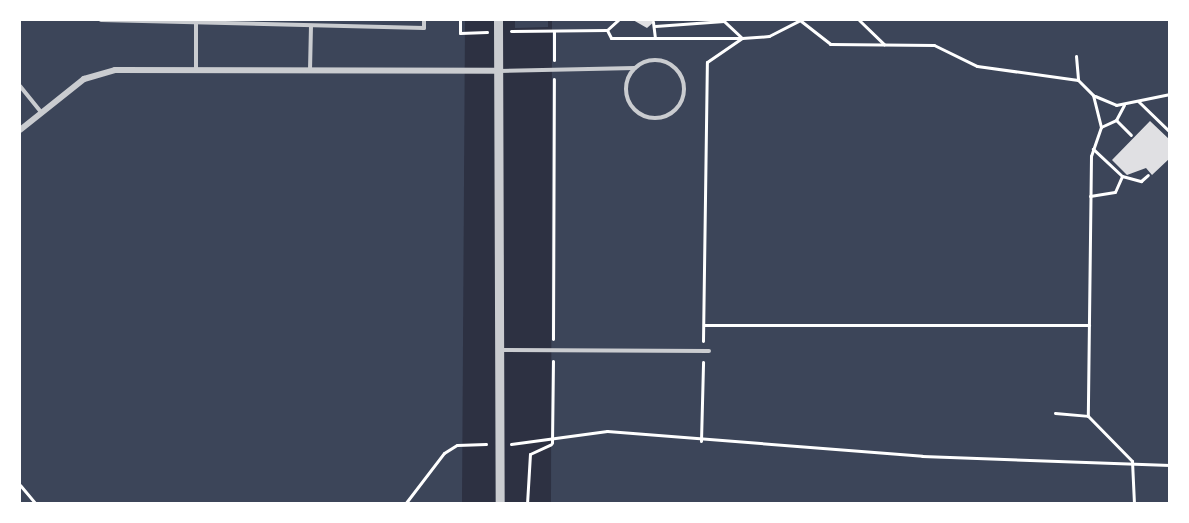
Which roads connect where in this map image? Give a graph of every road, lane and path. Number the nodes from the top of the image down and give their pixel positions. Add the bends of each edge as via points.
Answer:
1 (101, 20) edge
2 (424, 20) edge
3 (498, 20) edge
4 (618, 20) edge
5 (801, 20) edge
6 (859, 20) edge
7 (196, 24) junction
8 (311, 26) junction
9 (607, 30) junction
10 (655, 38) junction
11 (742, 38) junction
12 (885, 45) junction
13 (1076, 56) dead end
14 (635, 68) junction
15 (554, 70) junction
16 (196, 71) junction
17 (310, 71) junction
18 (499, 71) junction
19 (1078, 80) junction
20 (20, 86) edge
21 (1170, 94) edge
22 (1093, 95) junction
23 (1138, 101) junction
24 (1124, 105) junction
25 (41, 112) junction
26 (1116, 120) junction
27 (1101, 127) junction
28 (20, 130) edge
29 (1168, 134) edge
30 (1131, 135) dead end
31 (1093, 149) junction
32 (1149, 175) dead end
33 (1122, 176) junction
34 (1090, 196) junction
35 (704, 325) junction
36 (1089, 325) junction
37 (553, 349) junction
38 (500, 350) junction
39 (703, 351) junction
40 (709, 351) dead end
41 (1055, 413) dead end
42 (1088, 416) junction
43 (701, 441) junction
44 (552, 443) junction
45 (500, 445) junction
46 (1132, 461) junction
47 (1170, 465) edge
48 (20, 485) edge
49 (500, 501) edge
50 (1134, 502) edge
51 (36, 504) edge
52 (405, 504) edge
53 (527, 504) edge

1 - 7 lane
2 - 8 lane via 424,28
3 - 18 street
4 - 9 path
5 - 11 path via 769,36
5 - 12 path via 830,44
6 - 12 path
7 - 8 lane
7 - 16 lane
8 - 17 lane
9 - 10 path via 611,38
9 - 15 path via 554,31
10 - 11 path
10 - 11 path via 654,24 724,21
11 - 35 path via 714,56 704,77
12 - 19 path via 934,45 977,66
13 - 19 path
14 - 14 lane via 626,85 630,104 645,116 672,112 683,97 677,70 662,61
14 - 15 lane
15 - 18 lane
15 - 37 path
16 - 17 street
16 - 25 street via 104,73 84,79
17 - 18 street
18 - 38 street
19 - 22 path
20 - 25 lane
21 - 23 path
22 - 24 path
22 - 27 path
23 - 24 path
23 - 29 path
24 - 26 path
25 - 28 street
26 - 27 path
26 - 30 path
27 - 31 path
31 - 33 path
31 - 34 path
32 - 33 path via 1142,181
33 - 34 path via 1115,192
34 - 36 path
35 - 36 path
35 - 39 path
36 - 42 path
37 - 38 lane
37 - 39 lane
37 - 44 path
38 - 45 street
39 - 40 lane
39 - 43 path
41 - 42 path
42 - 46 path
43 - 44 path via 607,431
43 - 46 path
44 - 45 path
44 - 53 path via 530,454
45 - 49 street
45 - 52 path via 450,449
46 - 47 path
46 - 50 path
48 - 51 path

